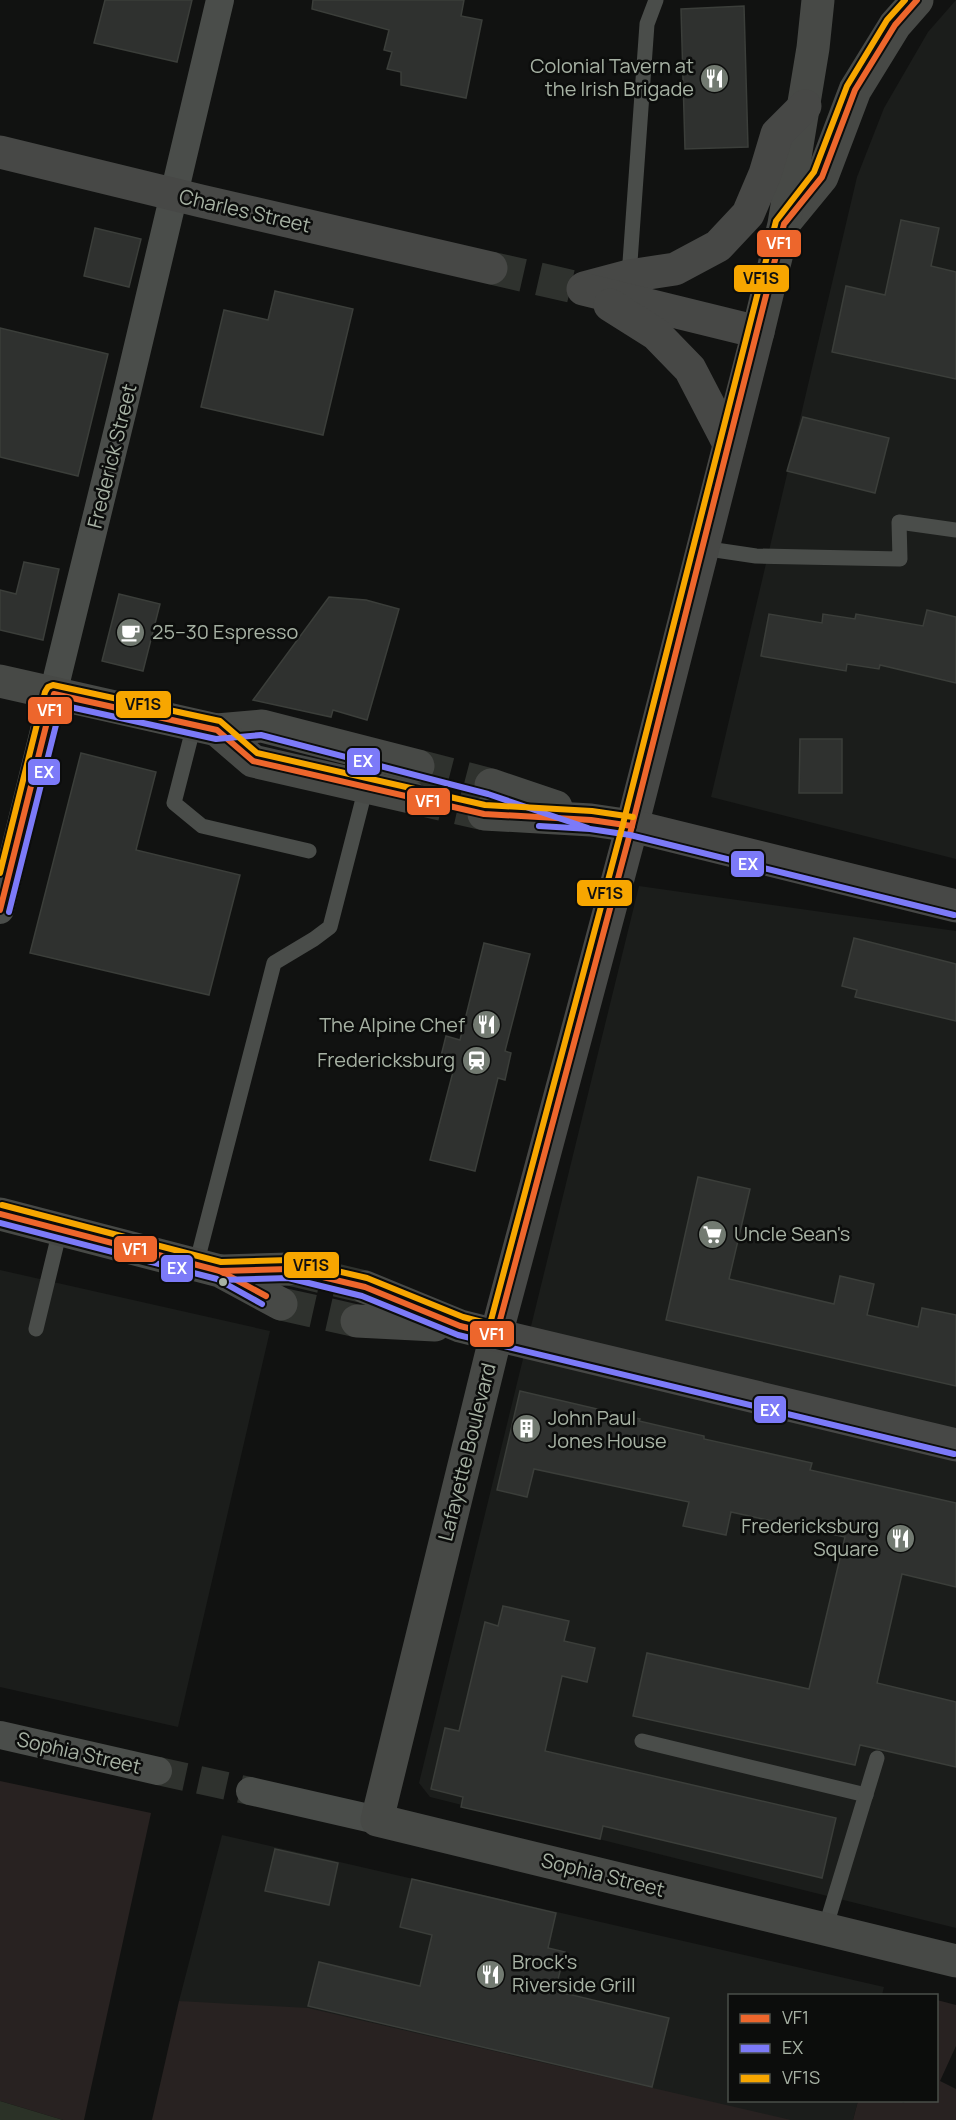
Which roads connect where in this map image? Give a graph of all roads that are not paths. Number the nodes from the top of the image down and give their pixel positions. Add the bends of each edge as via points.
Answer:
1 (220, 0) edge
2 (656, 0) edge
3 (819, 0) edge
4 (916, 0) edge
5 (804, 106) junction
6 (0, 152) edge
7 (174, 194) junction
8 (784, 224) junction
9 (491, 268) tunnel mouth
10 (629, 276) junction
11 (583, 289) junction
12 (758, 332) junction
13 (729, 444) junction
14 (956, 530) edge
15 (702, 548) junction
16 (0, 681) edge
17 (54, 694) junction
18 (205, 728) junction
19 (366, 787) junction
20 (488, 800) tunnel mouth
21 (632, 826) junction
22 (309, 851) dead end
23 (956, 906) edge
24 (0, 910) edge
25 (0, 1214) edge
26 (60, 1230) junction
27 (208, 1268) junction
28 (289, 1269) tunnel mouth
29 (365, 1287) tunnel mouth
30 (281, 1304) tunnel mouth
31 (357, 1321) tunnel mouth
32 (460, 1326) junction
33 (36, 1329) dead end
34 (496, 1335) junction
35 (956, 1445) edge
36 (0, 1735) edge
37 (642, 1741) dead end
38 (877, 1758) dead end
39 (158, 1771) tunnel mouth
40 (250, 1791) tunnel mouth
41 (866, 1795) junction
42 (377, 1820) junction
43 (825, 1929) junction
44 (956, 1961) edge

1 - 7 street, Frederick Street
2 - 10 lane via 647,24
3 - 5 main road, Lafayette Boulevard
4 - 8 main road via 895,25 855,90 822,177
5 - 8 main road, Lafayette Boulevard
5 - 10 main road via 777,134 748,214 718,246 675,269
6 - 7 main road, Charles Street
7 - 9 main road, Charles Street
7 - 17 street, Frederick Street
8 - 12 main road, Lafayette Boulevard
10 - 11 main road
11 - 12 main road
11 - 13 main road via 656,334 690,369
12 - 13 main road, Lafayette Boulevard
13 - 15 main road, Lafayette Boulevard
14 - 15 lane via 899,522 900,559 756,556
15 - 21 main road, Lafayette Boulevard
16 - 17 main road
17 - 18 main road
17 - 24 street, Frederick Street
18 - 19 main road via 253,761
18 - 19 main road via 262,726 414,782
18 - 22 lane via 174,803 202,826
19 - 27 lane via 330,927 274,963
20 - 21 main road
21 - 23 main road
21 - 34 main road, Lafayette Boulevard
25 - 26 main road
26 - 27 main road
26 - 33 lane
27 - 28 main road
27 - 30 main road
29 - 32 main road
31 - 32 main road
32 - 34 main road
34 - 35 main road
34 - 42 main road, Lafayette Boulevard
36 - 39 street, Sophia Street
37 - 41 lane
38 - 41 lane
40 - 42 street, Sophia Street
41 - 43 lane
42 - 43 main road, Sophia Street
43 - 44 main road, Sophia Street

